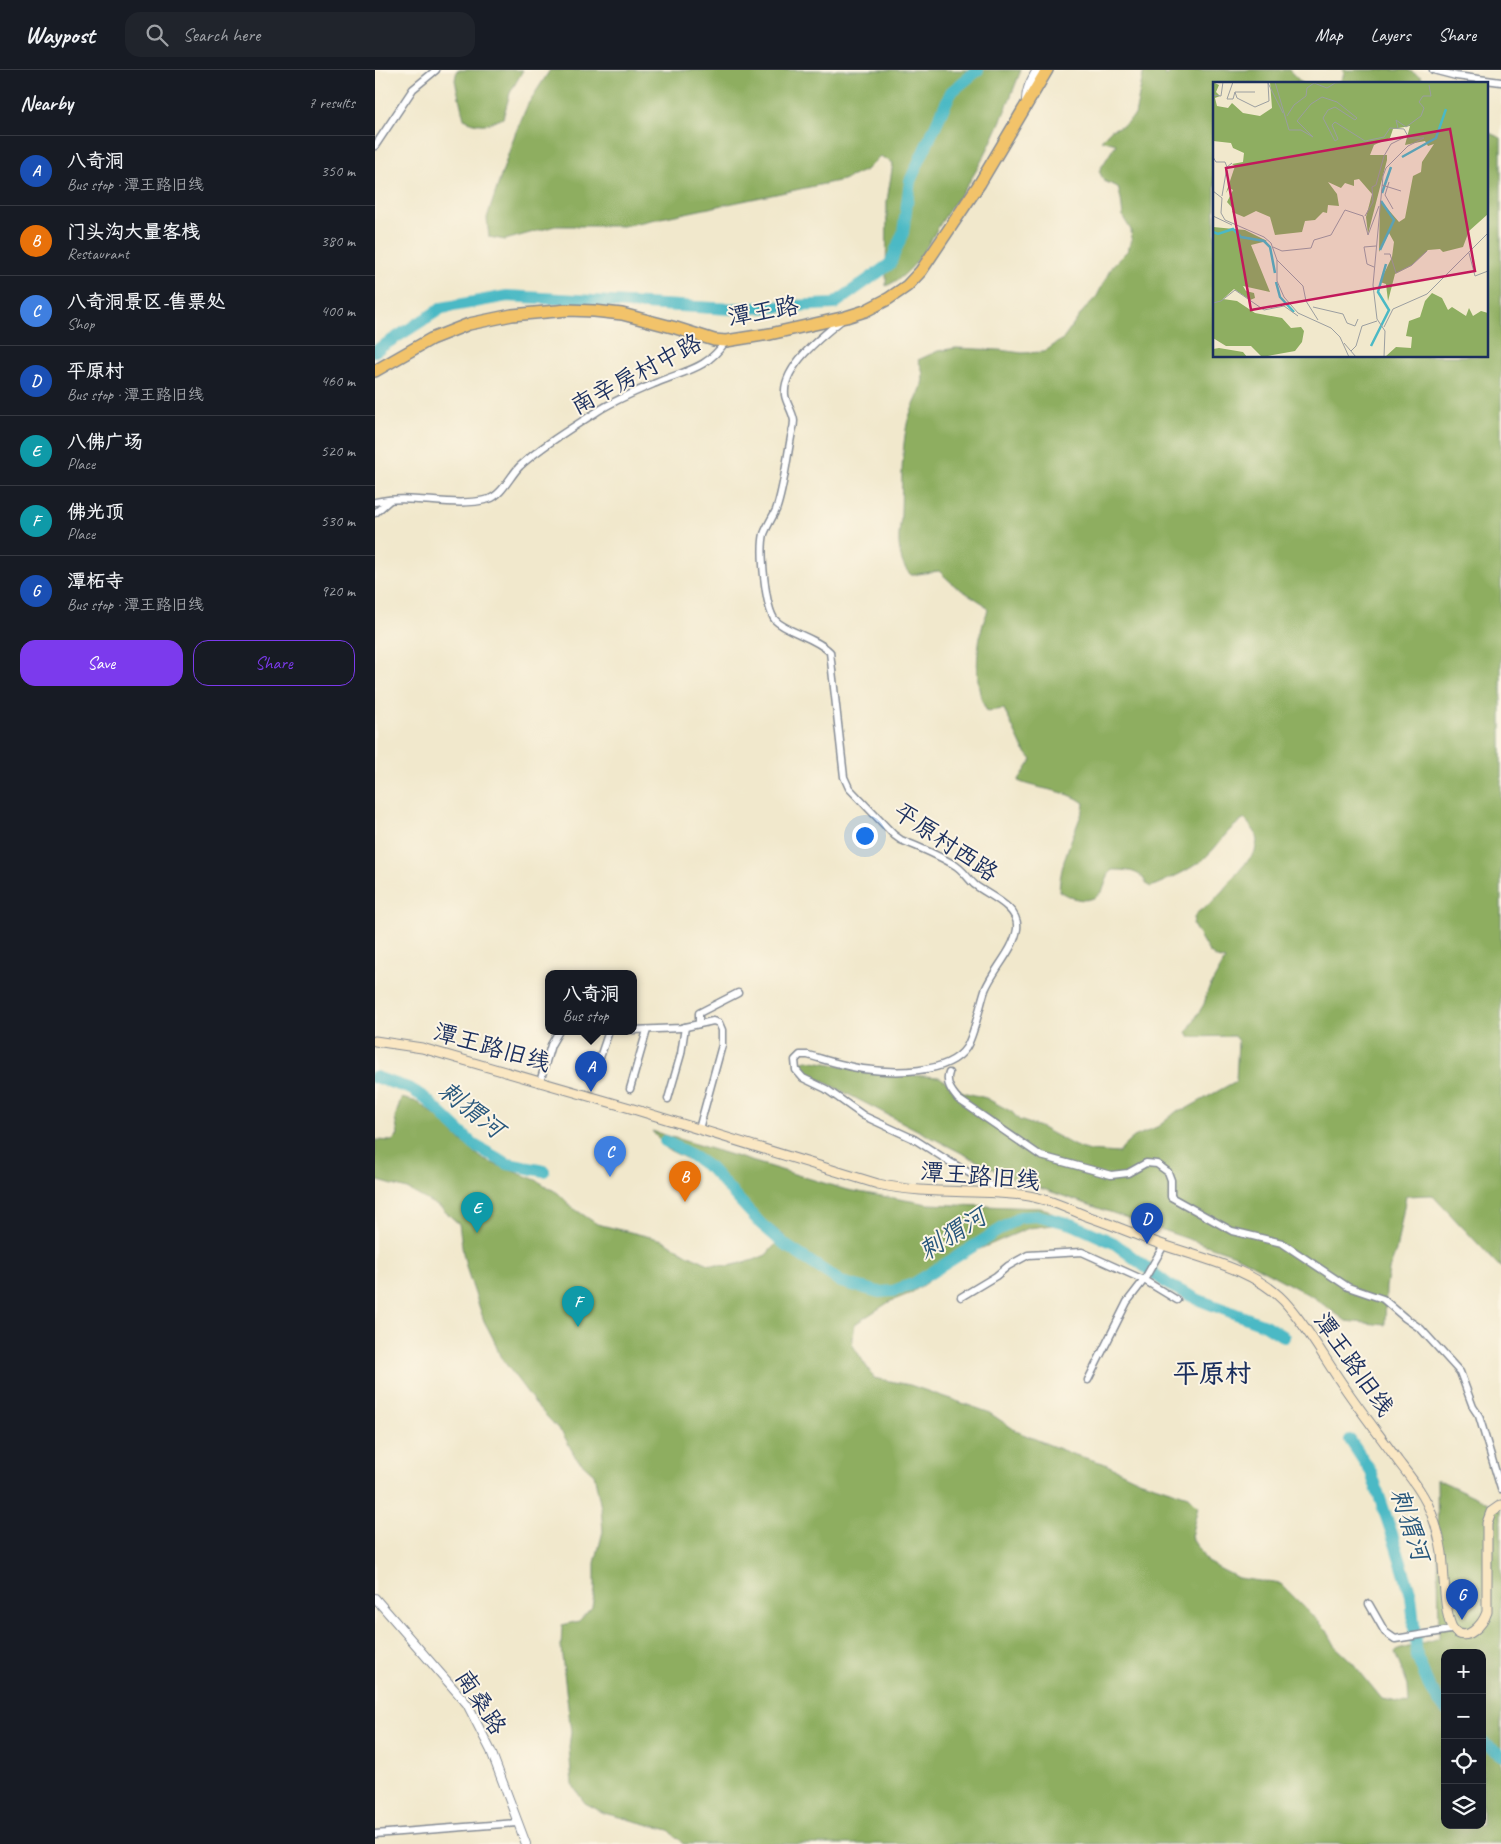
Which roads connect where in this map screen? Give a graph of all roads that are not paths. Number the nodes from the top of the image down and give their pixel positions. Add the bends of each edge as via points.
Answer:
1 (436, 70) edge
2 (1037, 70) edge
3 (1047, 70) edge
4 (1433, 70) edge
5 (1501, 82) edge
6 (1026, 105) junction
7 (375, 146) edge
8 (846, 317) junction
9 (726, 341) junction
10 (375, 371) edge
11 (390, 500) junction
12 (375, 502) edge
13 (375, 513) edge
14 (738, 993) dead end
15 (699, 1024) junction
16 (685, 1027) junction
17 (637, 1030) edge
18 (647, 1030) junction
19 (557, 1035) edge
20 (608, 1035) edge
21 (375, 1041) edge
22 (949, 1073) dead end
23 (593, 1078) dead end
24 (540, 1082) junction
25 (630, 1089) dead end
26 (668, 1099) dead end
27 (699, 1129) junction
28 (1007, 1194) junction
29 (1163, 1245) junction
30 (1144, 1280) junction
31 (961, 1297) dead end
32 (1177, 1300) dead end
33 (1088, 1380) dead end
34 (1501, 1489) edge
35 (1501, 1505) edge
36 (375, 1598) edge
37 (1369, 1604) dead end
38 (1450, 1630) dead end
39 (517, 1823) junction
40 (375, 1834) edge
41 (525, 1844) edge

1 - 7 street via 413,89
2 - 6 street via 1025,96
3 - 6 highway, 潭王路
4 - 5 street
6 - 8 highway, 潭王路 via 980,183 921,271 888,299
8 - 9 highway, 潭王路
8 - 28 street, 平原村西路 via 806,351 785,387 794,421 778,502 764,534 763,565 770,614 777,622 823,645 830,652 841,757 849,788 894,835 955,864 974,884 1009,908 1017,928 986,988 968,1046 951,1062 915,1070 888,1071 863,1069 800,1055 795,1060 796,1070 803,1078 826,1089 864,1116 914,1139
9 - 10 highway, 潭王路 via 622,314 568,310 512,315 469,324 431,338
9 - 11 street, 南辛房村中路 via 705,363 600,410 526,461 499,493 490,498 449,502
11 - 12 street, 南辛房村中路
11 - 13 street
14 - 15 street via 699,1014
15 - 16 street
15 - 27 street via 719,1023 722,1045
16 - 18 street
16 - 26 street
17 - 18 street
18 - 25 street
19 - 24 street
20 - 23 street
21 - 24 main road, 潭王路旧线 via 422,1048
22 - 34 street via 951,1090 958,1100 1041,1156 1111,1176 1129,1173 1146,1163 1157,1164 1168,1172 1171,1197 1232,1231 1282,1243 1348,1287 1383,1299 1421,1329 1460,1372 1479,1416
24 - 27 main road, 潭王路旧线
27 - 28 main road, 潭王路旧线 via 897,1188
28 - 29 main road, 潭王路旧线 via 1052,1202
29 - 30 street
29 - 35 main road, 潭王路旧线 via 1248,1276 1273,1291 1295,1314 1423,1495 1438,1531 1449,1618 1453,1629 1463,1634 1477,1629 1487,1612 1486,1528 1491,1512
30 - 31 street via 1083,1252 1028,1255
30 - 32 street
30 - 33 street via 1127,1302
36 - 39 street, 南桑路 via 467,1704 491,1751
37 - 38 street via 1385,1632 1395,1639
39 - 40 street
39 - 41 street, 南桑路

